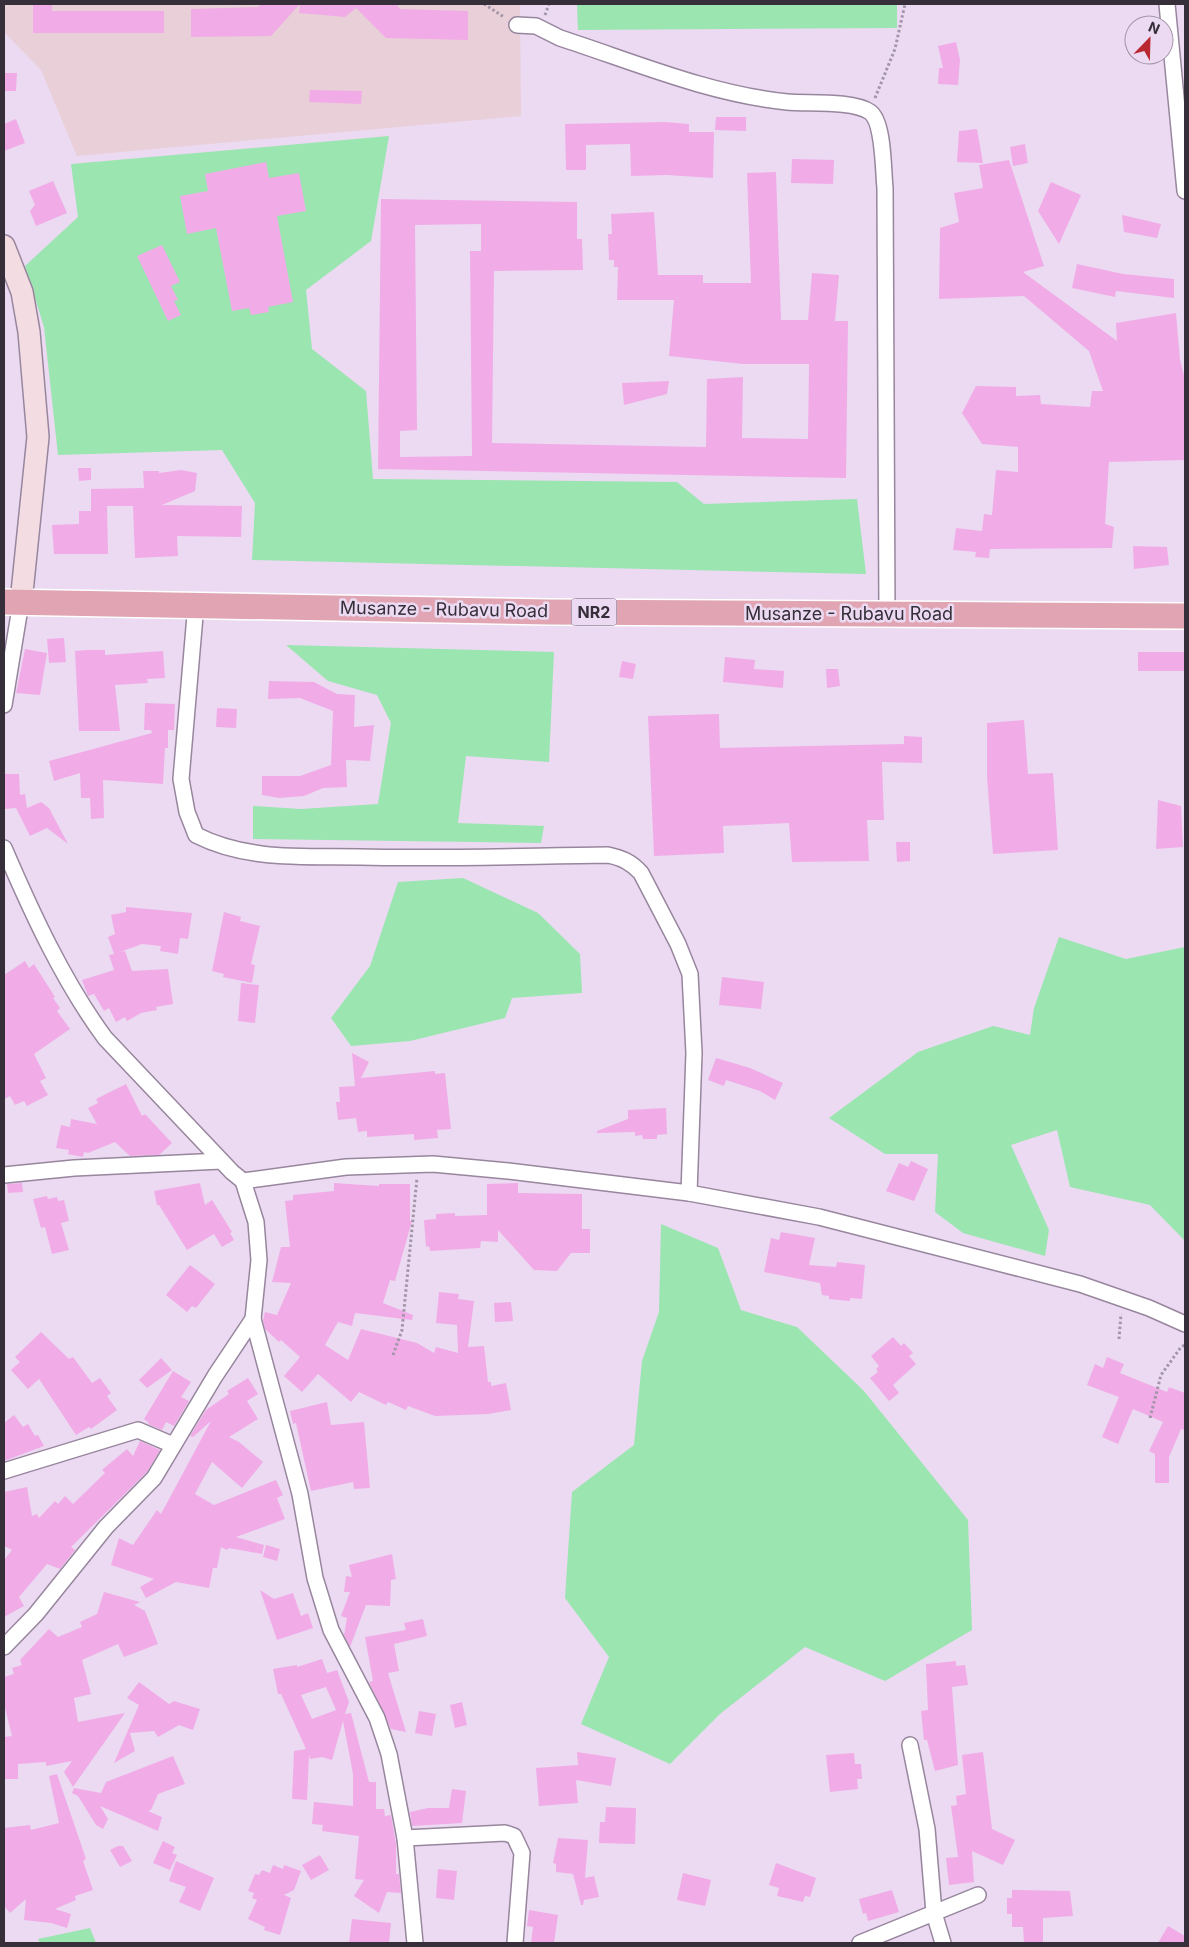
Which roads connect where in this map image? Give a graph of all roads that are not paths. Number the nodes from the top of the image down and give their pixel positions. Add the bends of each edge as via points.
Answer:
1 (1166, 4) edge
2 (517, 26) road end
3 (1185, 190) edge
4 (4, 246) edge
5 (12, 602) edge
6 (196, 604) junction
7 (887, 614) junction
8 (1185, 616) edge
9 (4, 705) edge
10 (4, 848) edge
11 (221, 1160) junction
12 (4, 1175) edge
13 (243, 1181) junction
14 (689, 1193) junction
15 (253, 1319) junction
16 (1185, 1324) edge
17 (174, 1445) junction
18 (4, 1471) edge
19 (4, 1647) edge
20 (910, 1745) dead end
21 (405, 1838) junction
22 (978, 1895) dead end
23 (934, 1913) junction
24 (415, 1943) edge
25 (514, 1943) edge
26 (860, 1943) edge
27 (943, 1943) edge

1 - 3 street
2 - 7 street via 536,26 560,38 723,92 787,102 849,105 870,112 879,124 885,188
4 - 5 main road via 22,292 29,332 38,437
5 - 6 highway, Musanze - Rubavu Road / NR2
5 - 9 street
6 - 7 highway, Musanze - Rubavu Road / NR2 via 549,612
6 - 14 street via 181,779 187,812 196,835 217,846 280,856 608,855 627,860 637,869 678,944 690,974 694,1053
7 - 8 highway, Musanze - Rubavu Road / NR2
10 - 11 street via 66,979 87,1014 105,1038
11 - 12 street
11 - 13 street
13 - 14 street via 346,1167 418,1165 508,1171
13 - 15 street via 256,1222 259,1260
14 - 16 street via 819,1217 1080,1284
15 - 17 street
15 - 21 street via 300,1494 315,1578 331,1630 377,1718 390,1754
17 - 18 street via 138,1430
17 - 19 street via 154,1478 106,1527 36,1614
20 - 23 street via 927,1829
21 - 24 street
21 - 25 street via 505,1833 514,1836 522,1853
22 - 23 street
23 - 26 street
23 - 27 street

